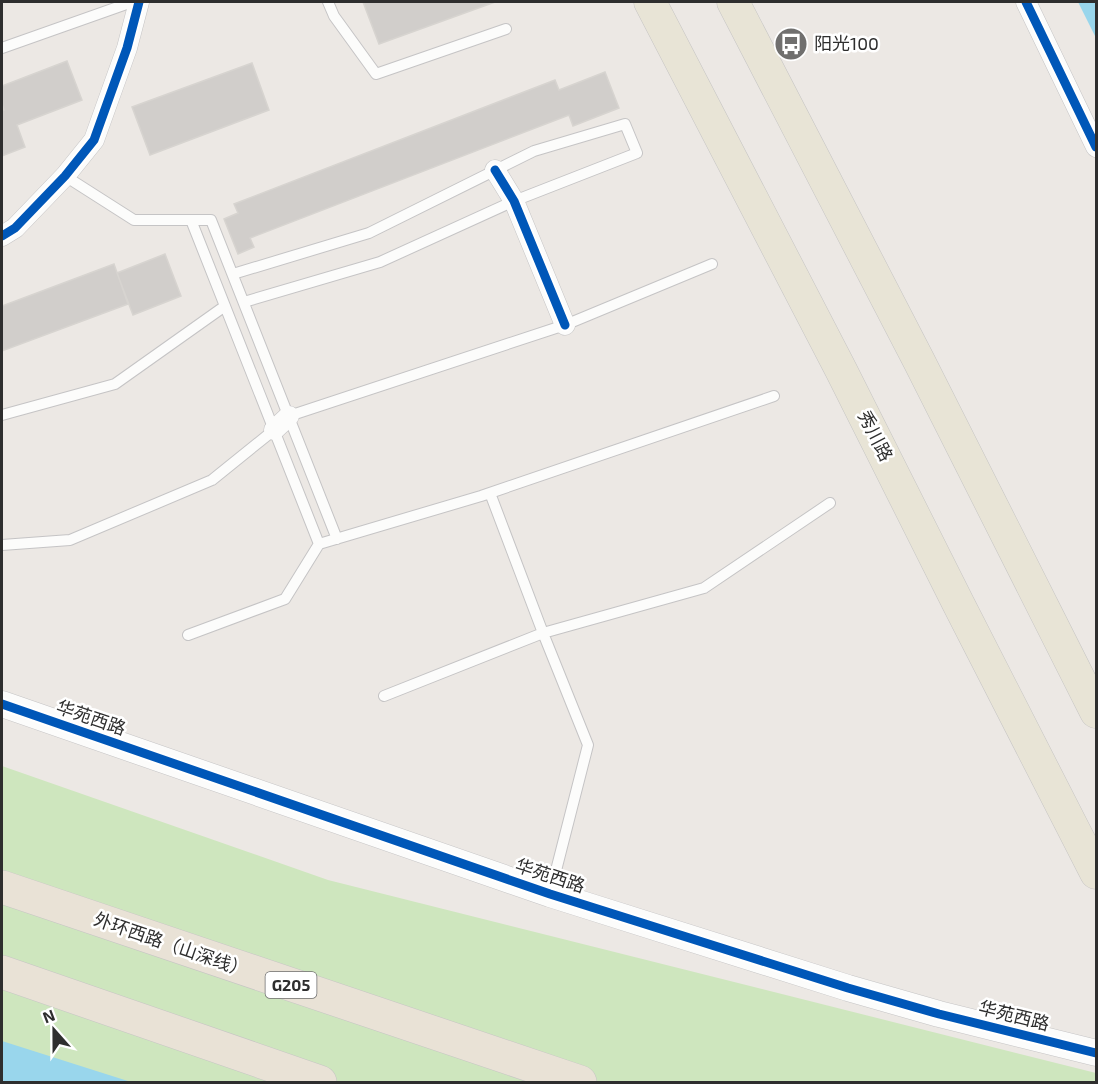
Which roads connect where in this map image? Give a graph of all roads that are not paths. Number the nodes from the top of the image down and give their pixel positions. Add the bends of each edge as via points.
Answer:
1 (132, 2) edge
2 (139, 2) edge
3 (328, 2) edge
4 (650, 2) edge
5 (733, 2) edge
6 (1026, 2) edge
7 (506, 29) dead end
8 (2, 48) edge
9 (1096, 147) edge
10 (495, 170) junction
11 (65, 176) junction
12 (514, 201) junction
13 (191, 219) junction
14 (2, 236) edge
15 (712, 264) dead end
16 (233, 274) junction
17 (244, 302) junction
18 (225, 306) junction
19 (565, 325) junction
20 (774, 396) dead end
21 (2, 415) edge
22 (289, 416) junction
23 (274, 430) junction
24 (490, 493) junction
25 (830, 503) dead end
26 (337, 539) junction
27 (2, 544) edge
28 (319, 544) junction
29 (543, 633) junction
30 (188, 635) dead end
31 (384, 696) dead end
32 (2, 704) edge
33 (1096, 711) edge
34 (1096, 873) edge
35 (2, 887) edge
36 (550, 894) junction
37 (2, 972) edge
38 (1096, 1053) edge
39 (320, 1083) edge
40 (580, 1083) edge

1 - 8 lane
2 - 11 street via 94,140
3 - 7 lane via 375,74
4 - 34 main road, 秀川路
5 - 33 main road
6 - 9 street
10 - 12 street
10 - 12 lane via 534,151 625,124 637,153
10 - 16 lane via 369,233
11 - 13 lane via 134,220
11 - 14 street via 15,228
12 - 17 lane via 380,262
12 - 19 street
13 - 16 lane via 212,220
13 - 18 lane
15 - 19 lane
16 - 17 lane
17 - 22 lane
18 - 21 lane via 115,384
18 - 23 lane
19 - 22 lane
20 - 24 lane
22 - 23 street
22 - 26 lane
23 - 27 lane via 212,480 70,540
23 - 28 lane
24 - 26 lane
24 - 29 lane
25 - 29 lane via 704,588
26 - 28 lane
28 - 30 lane via 285,599
29 - 31 lane
29 - 36 lane via 588,745
32 - 36 street, 华苑西路
35 - 40 highway, 外环西路（山深线） / G205
36 - 38 street, 华苑西路 via 848,988
37 - 39 highway

